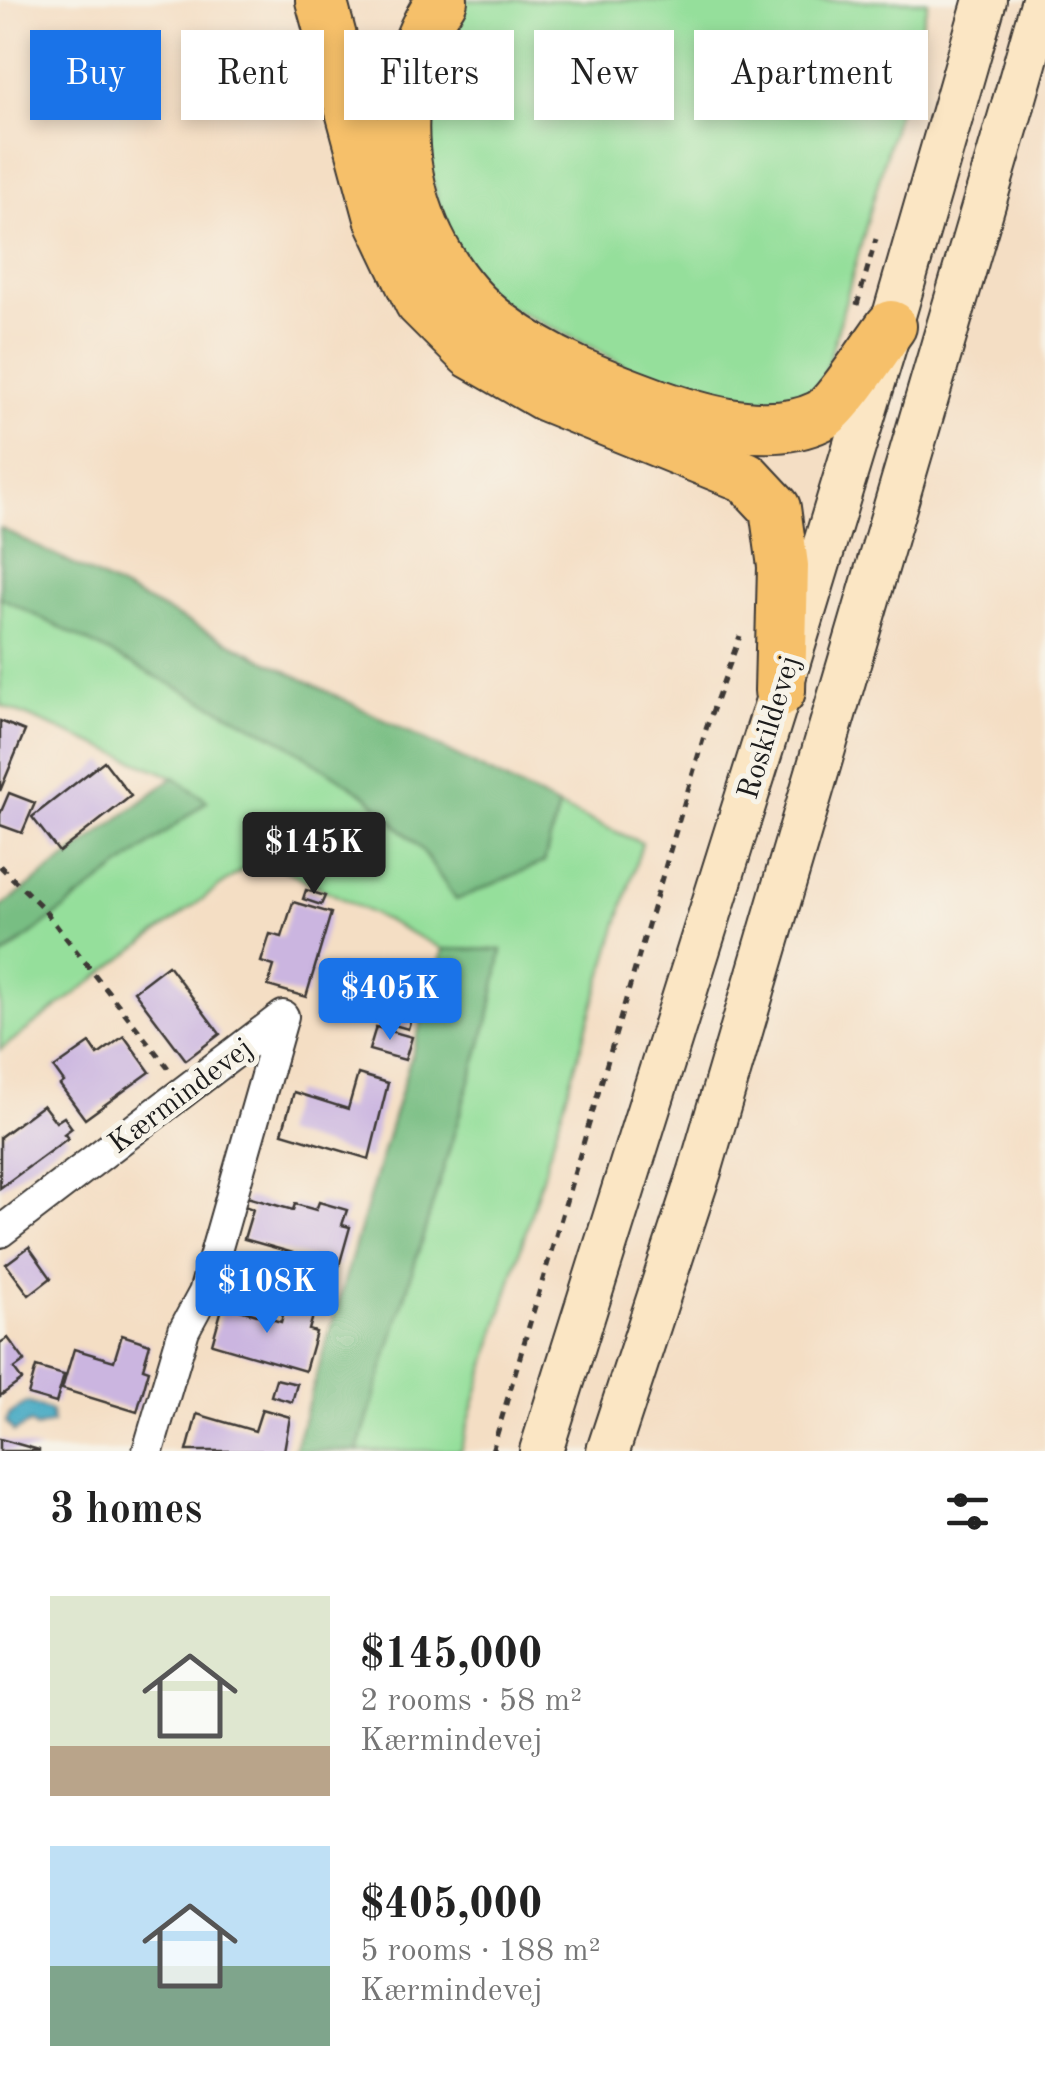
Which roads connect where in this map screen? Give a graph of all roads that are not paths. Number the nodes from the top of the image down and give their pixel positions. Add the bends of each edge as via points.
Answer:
1 (322, 0) edge
2 (442, 0) edge
3 (985, 0) edge
4 (1022, 0) edge
5 (1043, 0) edge
6 (1045, 8) edge
7 (871, 324) junction
8 (780, 690) junction
9 (0, 1232) edge
10 (148, 1451) edge
11 (541, 1451) edge
12 (608, 1451) edge

1 - 8 highway via 380,218 420,302 471,352 546,396 746,477 775,508 783,566
2 - 7 highway via 430,16 405,94 405,172 446,269 497,325 622,391 756,427 824,415
3 - 7 main road, Roskildevej via 959,90
4 - 6 highway
5 - 12 main road, Roskildevej, bridge via 706,1152
7 - 8 main road, Roskildevej
8 - 11 main road, Roskildevej
9 - 10 street, Kærmindevej via 283,1016 204,1293 184,1330

